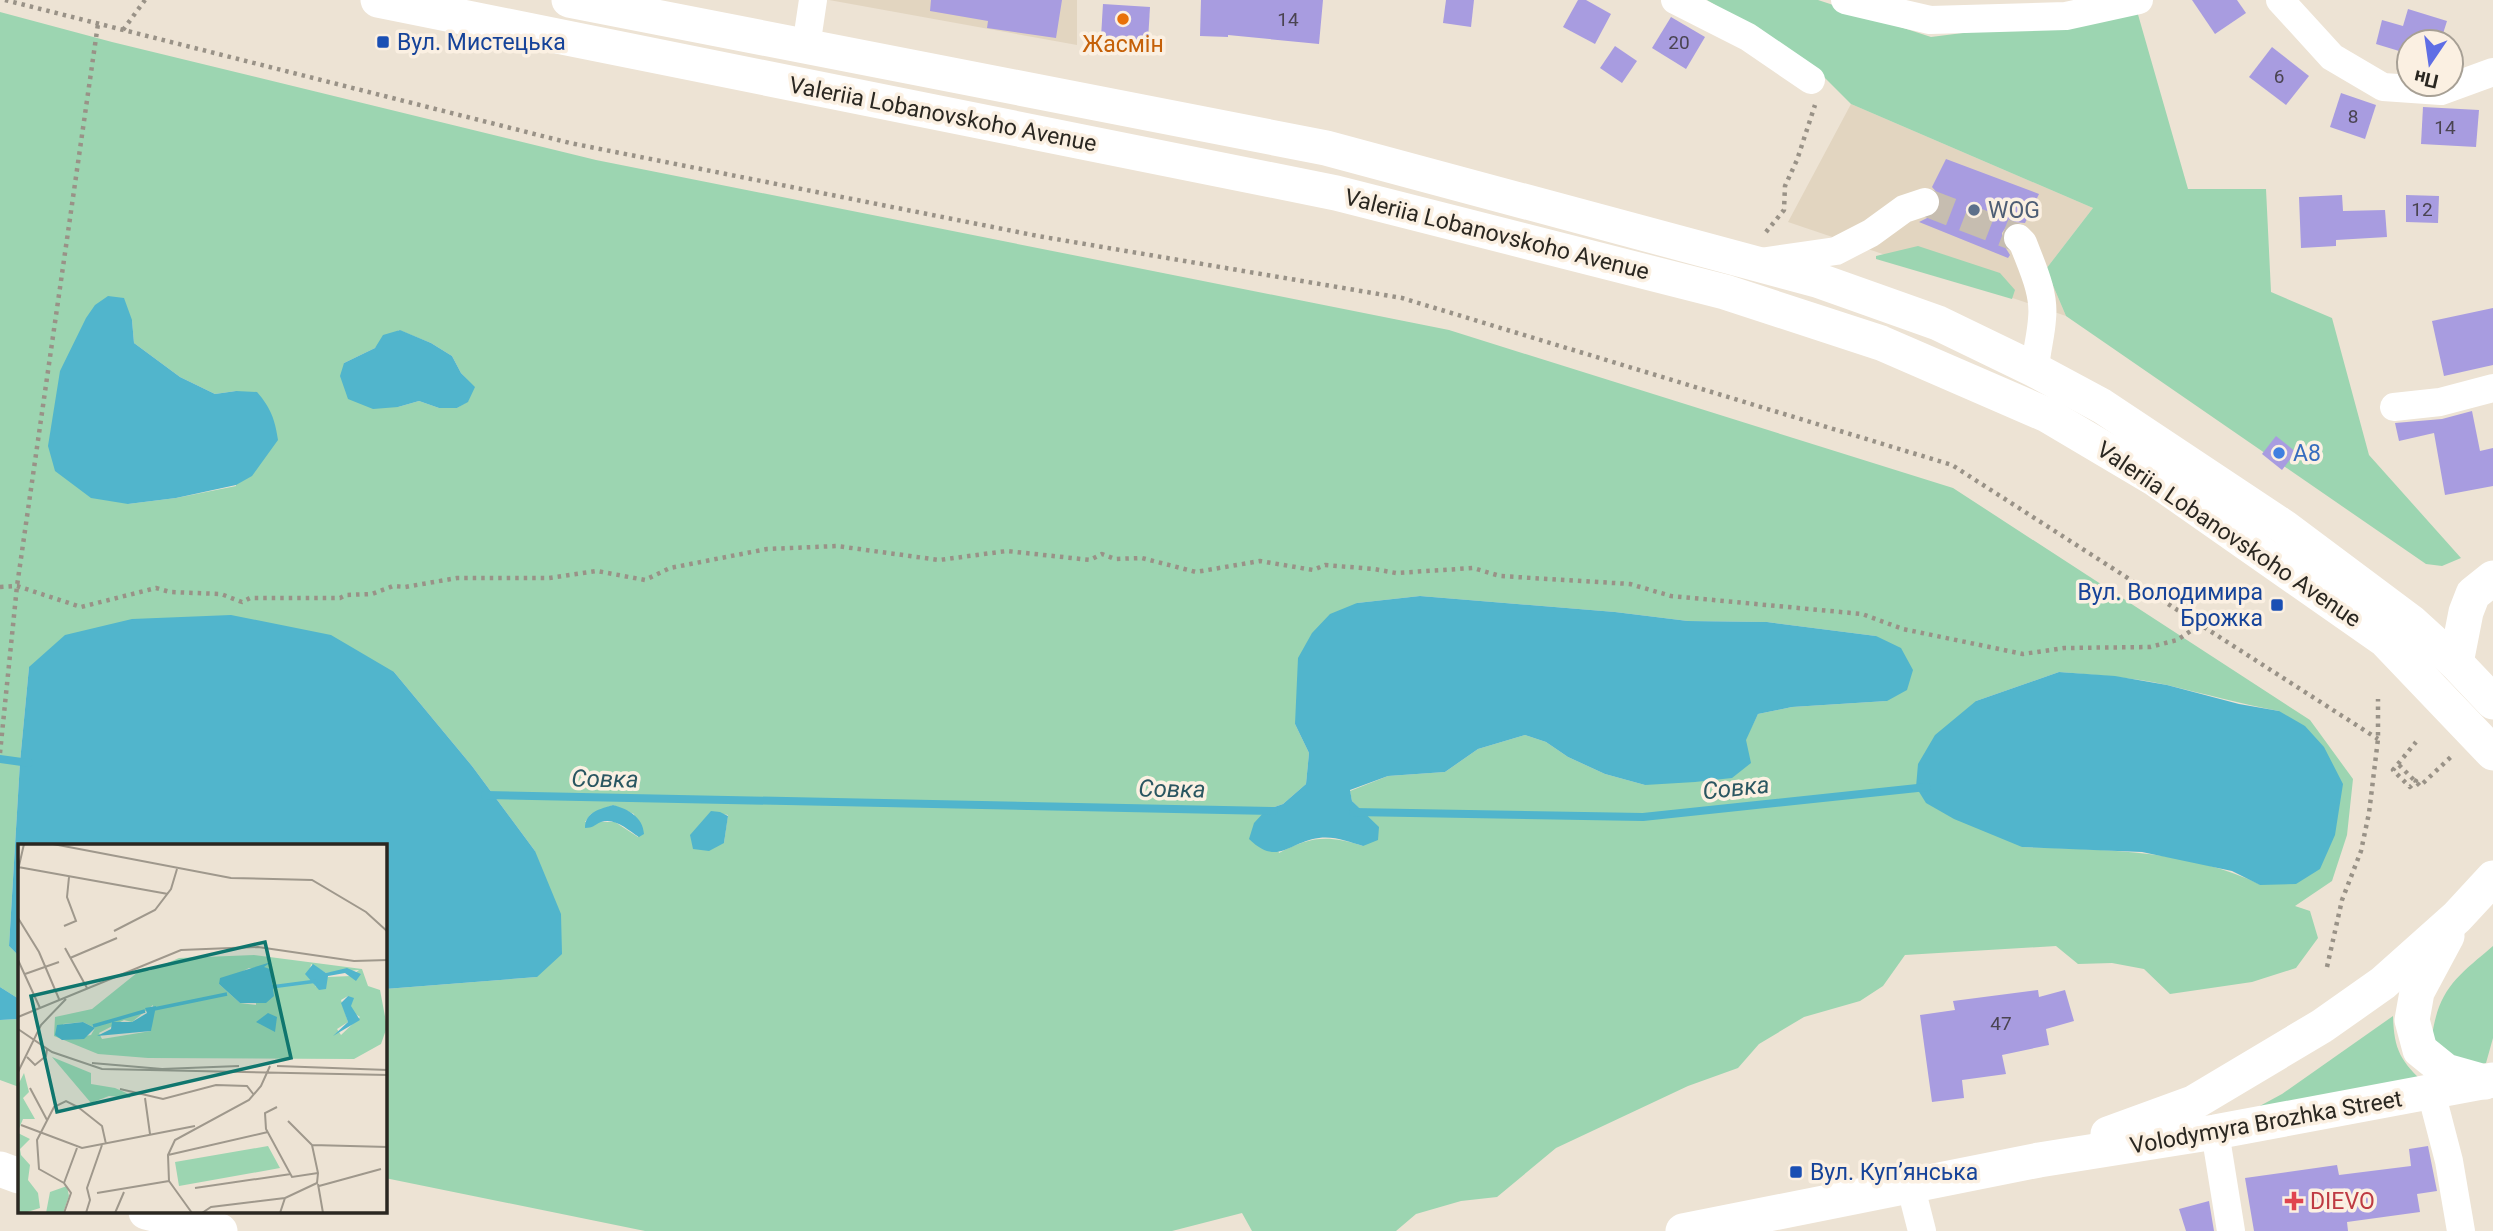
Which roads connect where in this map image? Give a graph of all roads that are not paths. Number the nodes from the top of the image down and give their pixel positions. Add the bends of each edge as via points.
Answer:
1 (378, 0) edge
2 (569, 0) edge
3 (813, 0) edge
4 (1675, 0) edge
5 (1845, 0) edge
6 (2139, 0) edge
7 (2280, 0) edge
8 (806, 47) junction
9 (2493, 72) edge
10 (1811, 80) road end
11 (1925, 202) dead end
12 (2018, 237) tunnel mouth
13 (1761, 247) junction
14 (2035, 370) junction
15 (2493, 388) edge
16 (2394, 407) dead end
17 (2493, 578) edge
18 (2456, 663) junction
19 (2493, 702) edge
20 (2493, 753) edge
21 (2493, 878) edge
22 (2457, 917) junction
23 (2489, 1081) edge
24 (2431, 1093) junction
25 (2215, 1132) junction
26 (2039, 1160) junction
27 (0, 1169) edge
28 (18, 1175) edge
29 (1910, 1184) junction
30 (154, 1214) edge
31 (220, 1231) edge
32 (1683, 1231) edge
33 (1922, 1231) edge
34 (2231, 1231) edge
35 (2461, 1231) edge

1 - 20 main road, Valeriia Lobanovskoho Avenue via 1336,193 1725,292 1881,342 2047,415 2155,479 2385,640
2 - 8 main road, Valeriia Lobanovskoho Avenue
3 - 8 street
4 - 10 street via 1748,37
5 - 6 street via 1930,20 2066,16
7 - 9 street via 2332,57 2383,87 2441,91
8 - 13 main road, Valeriia Lobanovskoho Avenue via 1326,148
11 - 13 street via 1904,209 1836,251
12 - 14 street via 2040,288 2043,317
13 - 14 main road, Valeriia Lobanovskoho Avenue via 1817,280 1938,323
14 - 18 main road, Valeriia Lobanovskoho Avenue via 2102,406 2284,527 2408,619
15 - 16 street via 2440,402
17 - 18 main road via 2473,594
18 - 19 main road, Valeriia Lobanovskoho Avenue
21 - 22 main road, Volodymyra Brozhka Street
22 - 23 main road via 2417,992 2412,1020 2420,1050 2446,1071
22 - 26 main road, Volodymyra Brozhka Street via 2383,983 2332,1019 2193,1103
23 - 24 main road, Volodymyra Brozhka Street
24 - 25 main road, Volodymyra Brozhka Street
24 - 35 street
25 - 26 main road, Volodymyra Brozhka Street
25 - 34 street
26 - 29 main road, Volodymyra Brozhka Street
27 - 28 main road
29 - 32 main road, Volodymyra Brozhka Street
29 - 33 street
30 - 31 main road

